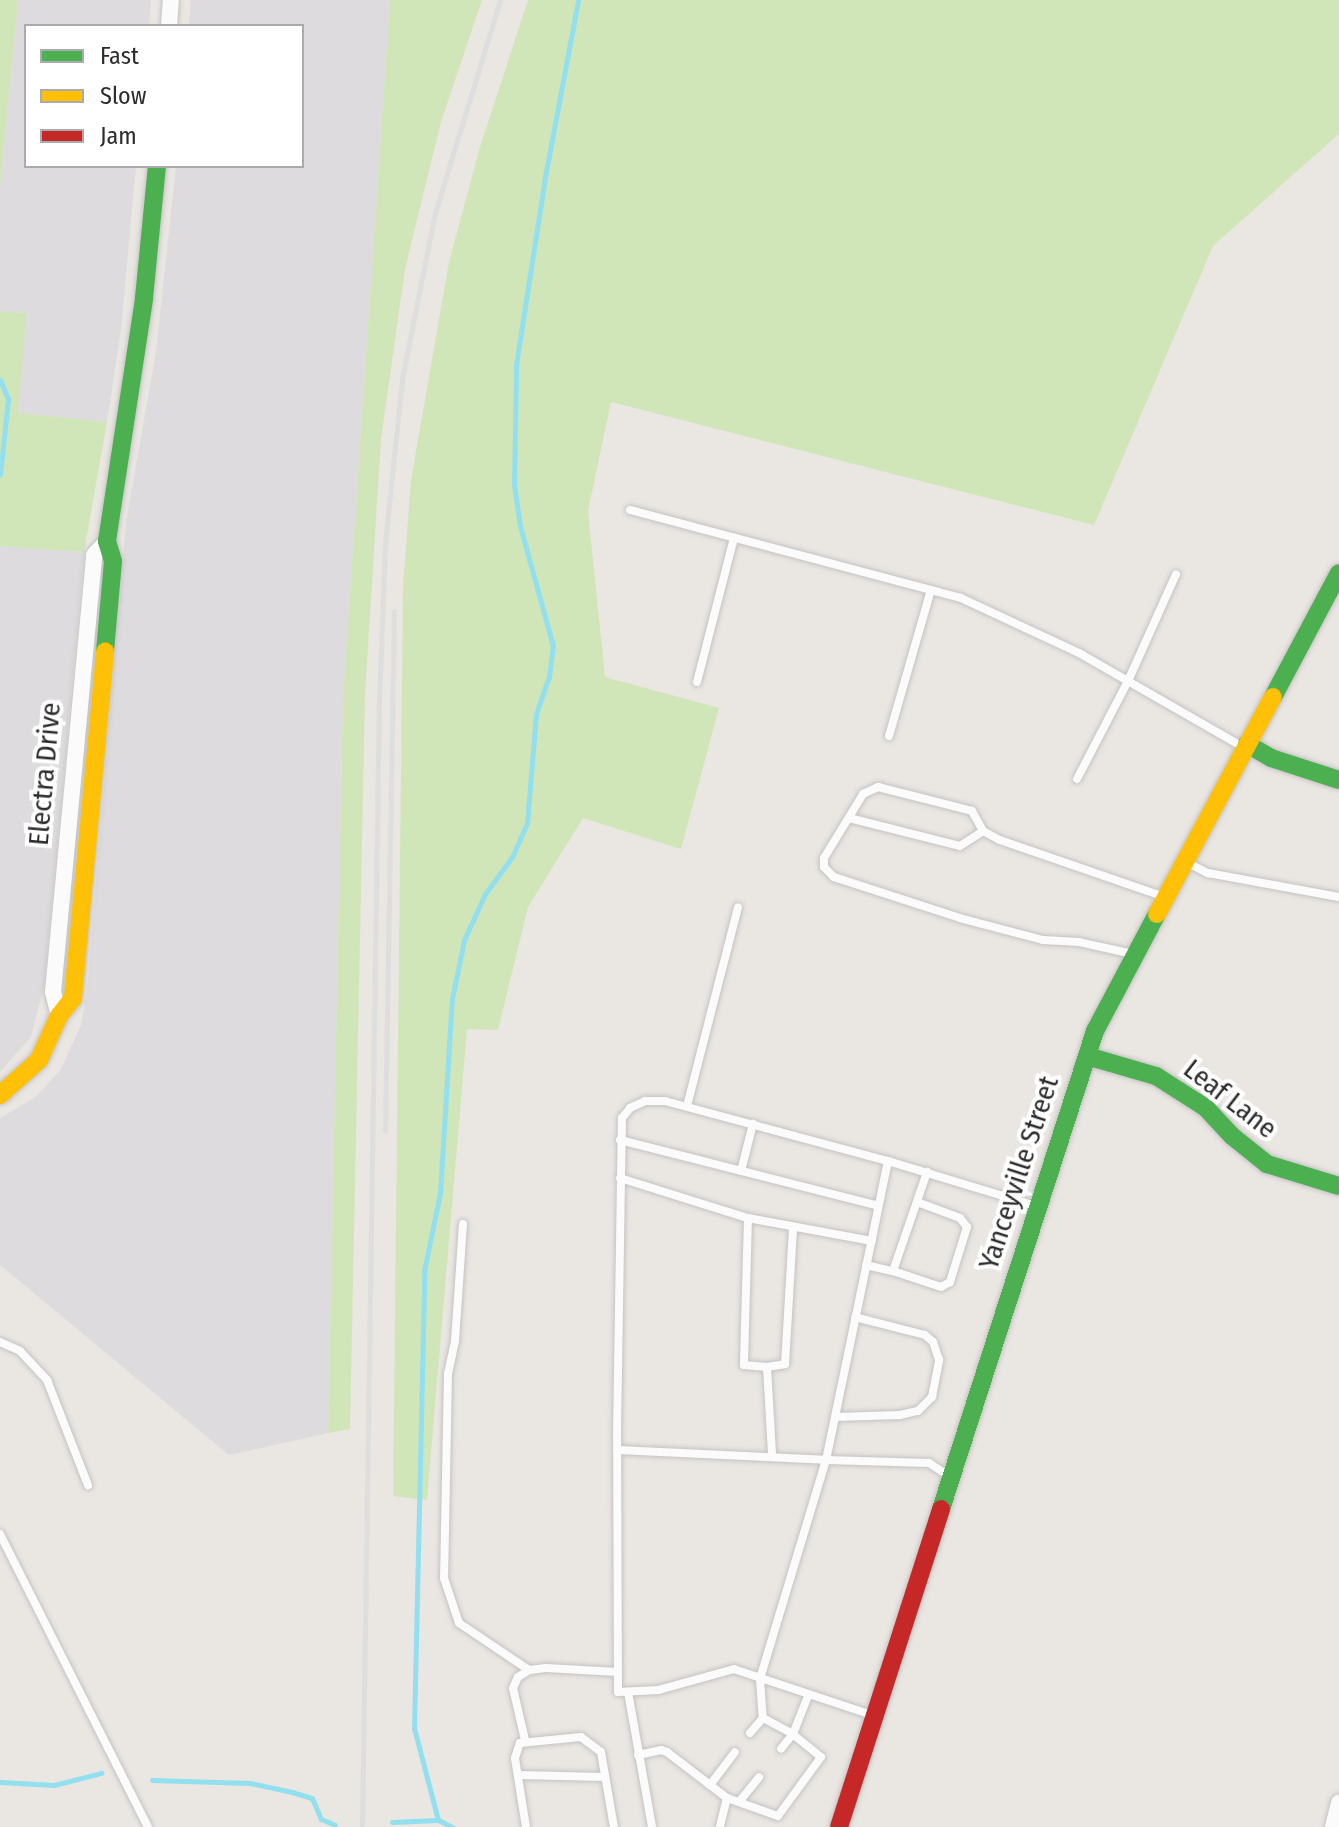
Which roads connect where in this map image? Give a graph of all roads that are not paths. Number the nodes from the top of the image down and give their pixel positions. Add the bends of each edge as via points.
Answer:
1 (171, 0) edge
2 (169, 24) edge
3 (157, 168) edge
4 (630, 510) dead end
5 (734, 538) junction
6 (107, 541) junction
7 (1339, 573) edge
8 (1176, 574) dead end
9 (931, 590) junction
10 (1128, 681) junction
11 (697, 682) dead end
12 (79, 715) junction
13 (99, 716) junction
14 (889, 736) dead end
15 (1246, 746) junction
16 (1077, 779) dead end
17 (1339, 780) edge
18 (849, 818) junction
19 (983, 831) junction
20 (1185, 862) junction
21 (1339, 897) edge
22 (1166, 898) junction
23 (738, 907) dead end
24 (1136, 955) junction
25 (59, 1016) junction
26 (1087, 1056) junction
27 (0, 1095) edge
28 (687, 1106) junction
29 (753, 1124) junction
30 (620, 1140) junction
31 (888, 1161) junction
32 (741, 1171) junction
33 (927, 1172) junction
34 (620, 1178) junction
35 (1339, 1186) edge
36 (917, 1202) junction
37 (878, 1206) junction
38 (1037, 1207) junction
39 (748, 1218) junction
40 (463, 1224) dead end
41 (793, 1228) junction
42 (872, 1241) junction
43 (866, 1265) junction
44 (893, 1271) junction
45 (855, 1317) junction
46 (0, 1342) edge
47 (767, 1367) junction
48 (835, 1417) junction
49 (617, 1450) junction
50 (772, 1455) junction
51 (826, 1460) junction
52 (953, 1479) junction
53 (88, 1485) dead end
54 (0, 1534) edge
55 (529, 1670) junction
56 (618, 1672) junction
57 (760, 1679) junction
58 (628, 1692) junction
59 (808, 1696) junction
60 (876, 1717) junction
61 (763, 1718) junction
62 (750, 1733) dead end
63 (793, 1734) junction
64 (525, 1740) junction
65 (781, 1749) dead end
66 (735, 1752) dead end
67 (638, 1755) junction
68 (518, 1775) junction
69 (605, 1777) junction
70 (759, 1777) dead end
71 (710, 1785) junction
72 (727, 1798) junction
73 (739, 1802) junction
74 (1339, 1803) edge
75 (148, 1827) edge
76 (526, 1827) edge
77 (614, 1827) edge
78 (652, 1827) edge
79 (720, 1827) edge
80 (839, 1827) edge
81 (1333, 1827) edge

1 - 2 street
3 - 6 main road, Electra Drive via 144,298
4 - 5 lane
5 - 9 lane
5 - 11 lane
6 - 12 street, Electra Drive via 94,555
6 - 13 main road, Electra Drive via 113,561
7 - 15 main road, Yanceyville Street
8 - 10 lane
9 - 10 lane via 988,610
9 - 14 lane
10 - 15 lane
10 - 16 lane
12 - 13 lane
12 - 25 street, Electra Drive via 53,992
13 - 25 main road, Electra Drive via 73,998
15 - 17 main road
15 - 20 main road, Yanceyville Street
18 - 19 lane via 960,846
18 - 19 lane via 863,794 878,787 972,811
18 - 24 lane via 824,858 824,867 834,877 1043,940
19 - 22 lane
20 - 21 lane via 1208,873
20 - 22 main road, Yanceyville Street
22 - 24 main road, Yanceyville Street
23 - 28 lane
24 - 26 main road, Yanceyville Street
25 - 27 main road, Electra Drive via 39,1060
26 - 35 main road, Leaf Lane via 1156,1076 1206,1108 1267,1164
26 - 38 main road, Yanceyville Street
28 - 29 lane
28 - 30 lane via 645,1101 630,1108 622,1118
29 - 31 lane
29 - 32 lane
30 - 32 lane
30 - 34 lane
31 - 33 lane
31 - 37 lane
32 - 37 lane
33 - 36 lane
33 - 38 lane
34 - 39 lane
34 - 49 lane
36 - 44 lane
36 - 44 lane via 960,1218 967,1227 950,1282 941,1287
37 - 42 lane
38 - 52 main road, Yanceyville Street
39 - 41 lane
39 - 47 lane via 744,1365
40 - 55 lane via 448,1373 444,1578 459,1623
41 - 42 lane
41 - 47 lane via 785,1364
42 - 43 lane
43 - 44 lane
43 - 45 lane
45 - 48 lane
45 - 48 lane via 925,1335 933,1342 939,1360 932,1397 918,1411 900,1415
46 - 53 lane via 20,1351 47,1380
47 - 50 lane
48 - 51 lane
49 - 50 lane
49 - 56 lane
50 - 51 lane
51 - 52 lane via 929,1463
51 - 57 lane
52 - 60 main road, Yanceyville Street
54 - 75 lane
55 - 56 lane
55 - 64 lane via 513,1688
56 - 58 lane via 618,1692
57 - 58 lane via 734,1669 720,1670 659,1690
57 - 59 lane
57 - 61 lane
58 - 67 lane
59 - 60 lane
59 - 63 lane
60 - 80 main road, Yanceyville Street
61 - 62 lane
61 - 63 lane
63 - 65 lane
63 - 73 lane via 821,1757 778,1816
64 - 68 lane via 517,1751
64 - 69 lane via 590,1741 601,1752
66 - 71 lane
67 - 71 lane via 661,1750
67 - 78 lane
68 - 69 lane
68 - 76 lane
69 - 77 lane
70 - 73 lane
71 - 72 lane
72 - 73 lane
72 - 79 lane
74 - 81 street

